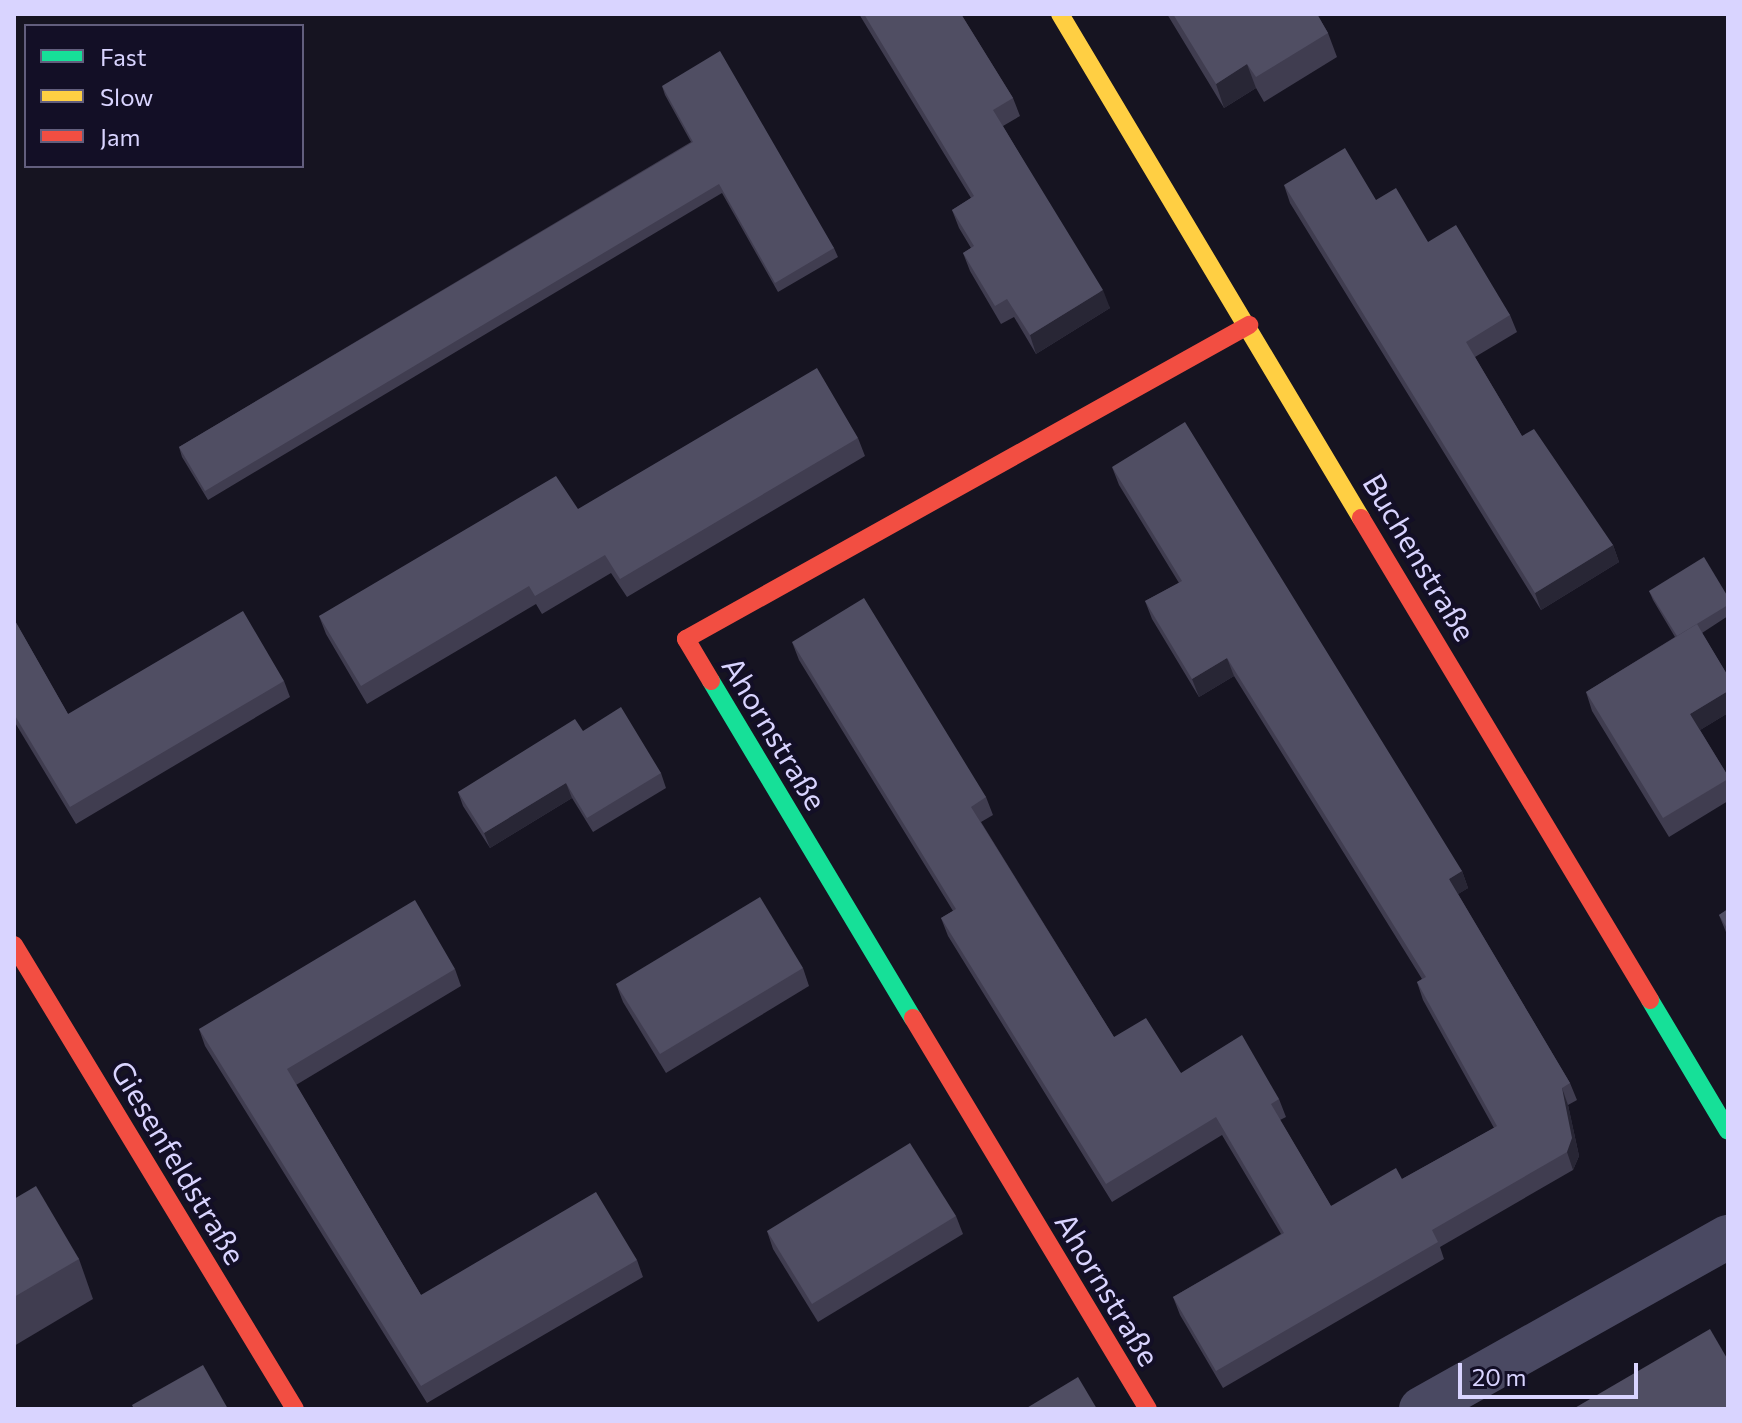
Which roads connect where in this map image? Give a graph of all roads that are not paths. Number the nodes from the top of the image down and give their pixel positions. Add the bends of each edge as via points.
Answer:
1 (1060, 14) edge
2 (1249, 325) junction
3 (14, 945) edge
4 (1728, 1131) edge
5 (1728, 1237) edge
6 (295, 1409) edge
7 (1148, 1409) edge
8 (1421, 1409) edge

1 - 2 street, Buchenstraße
2 - 4 street, Buchenstraße
2 - 7 street, Ahornstraße via 686,639
3 - 6 street, Giesenfeldstraße
5 - 8 street

